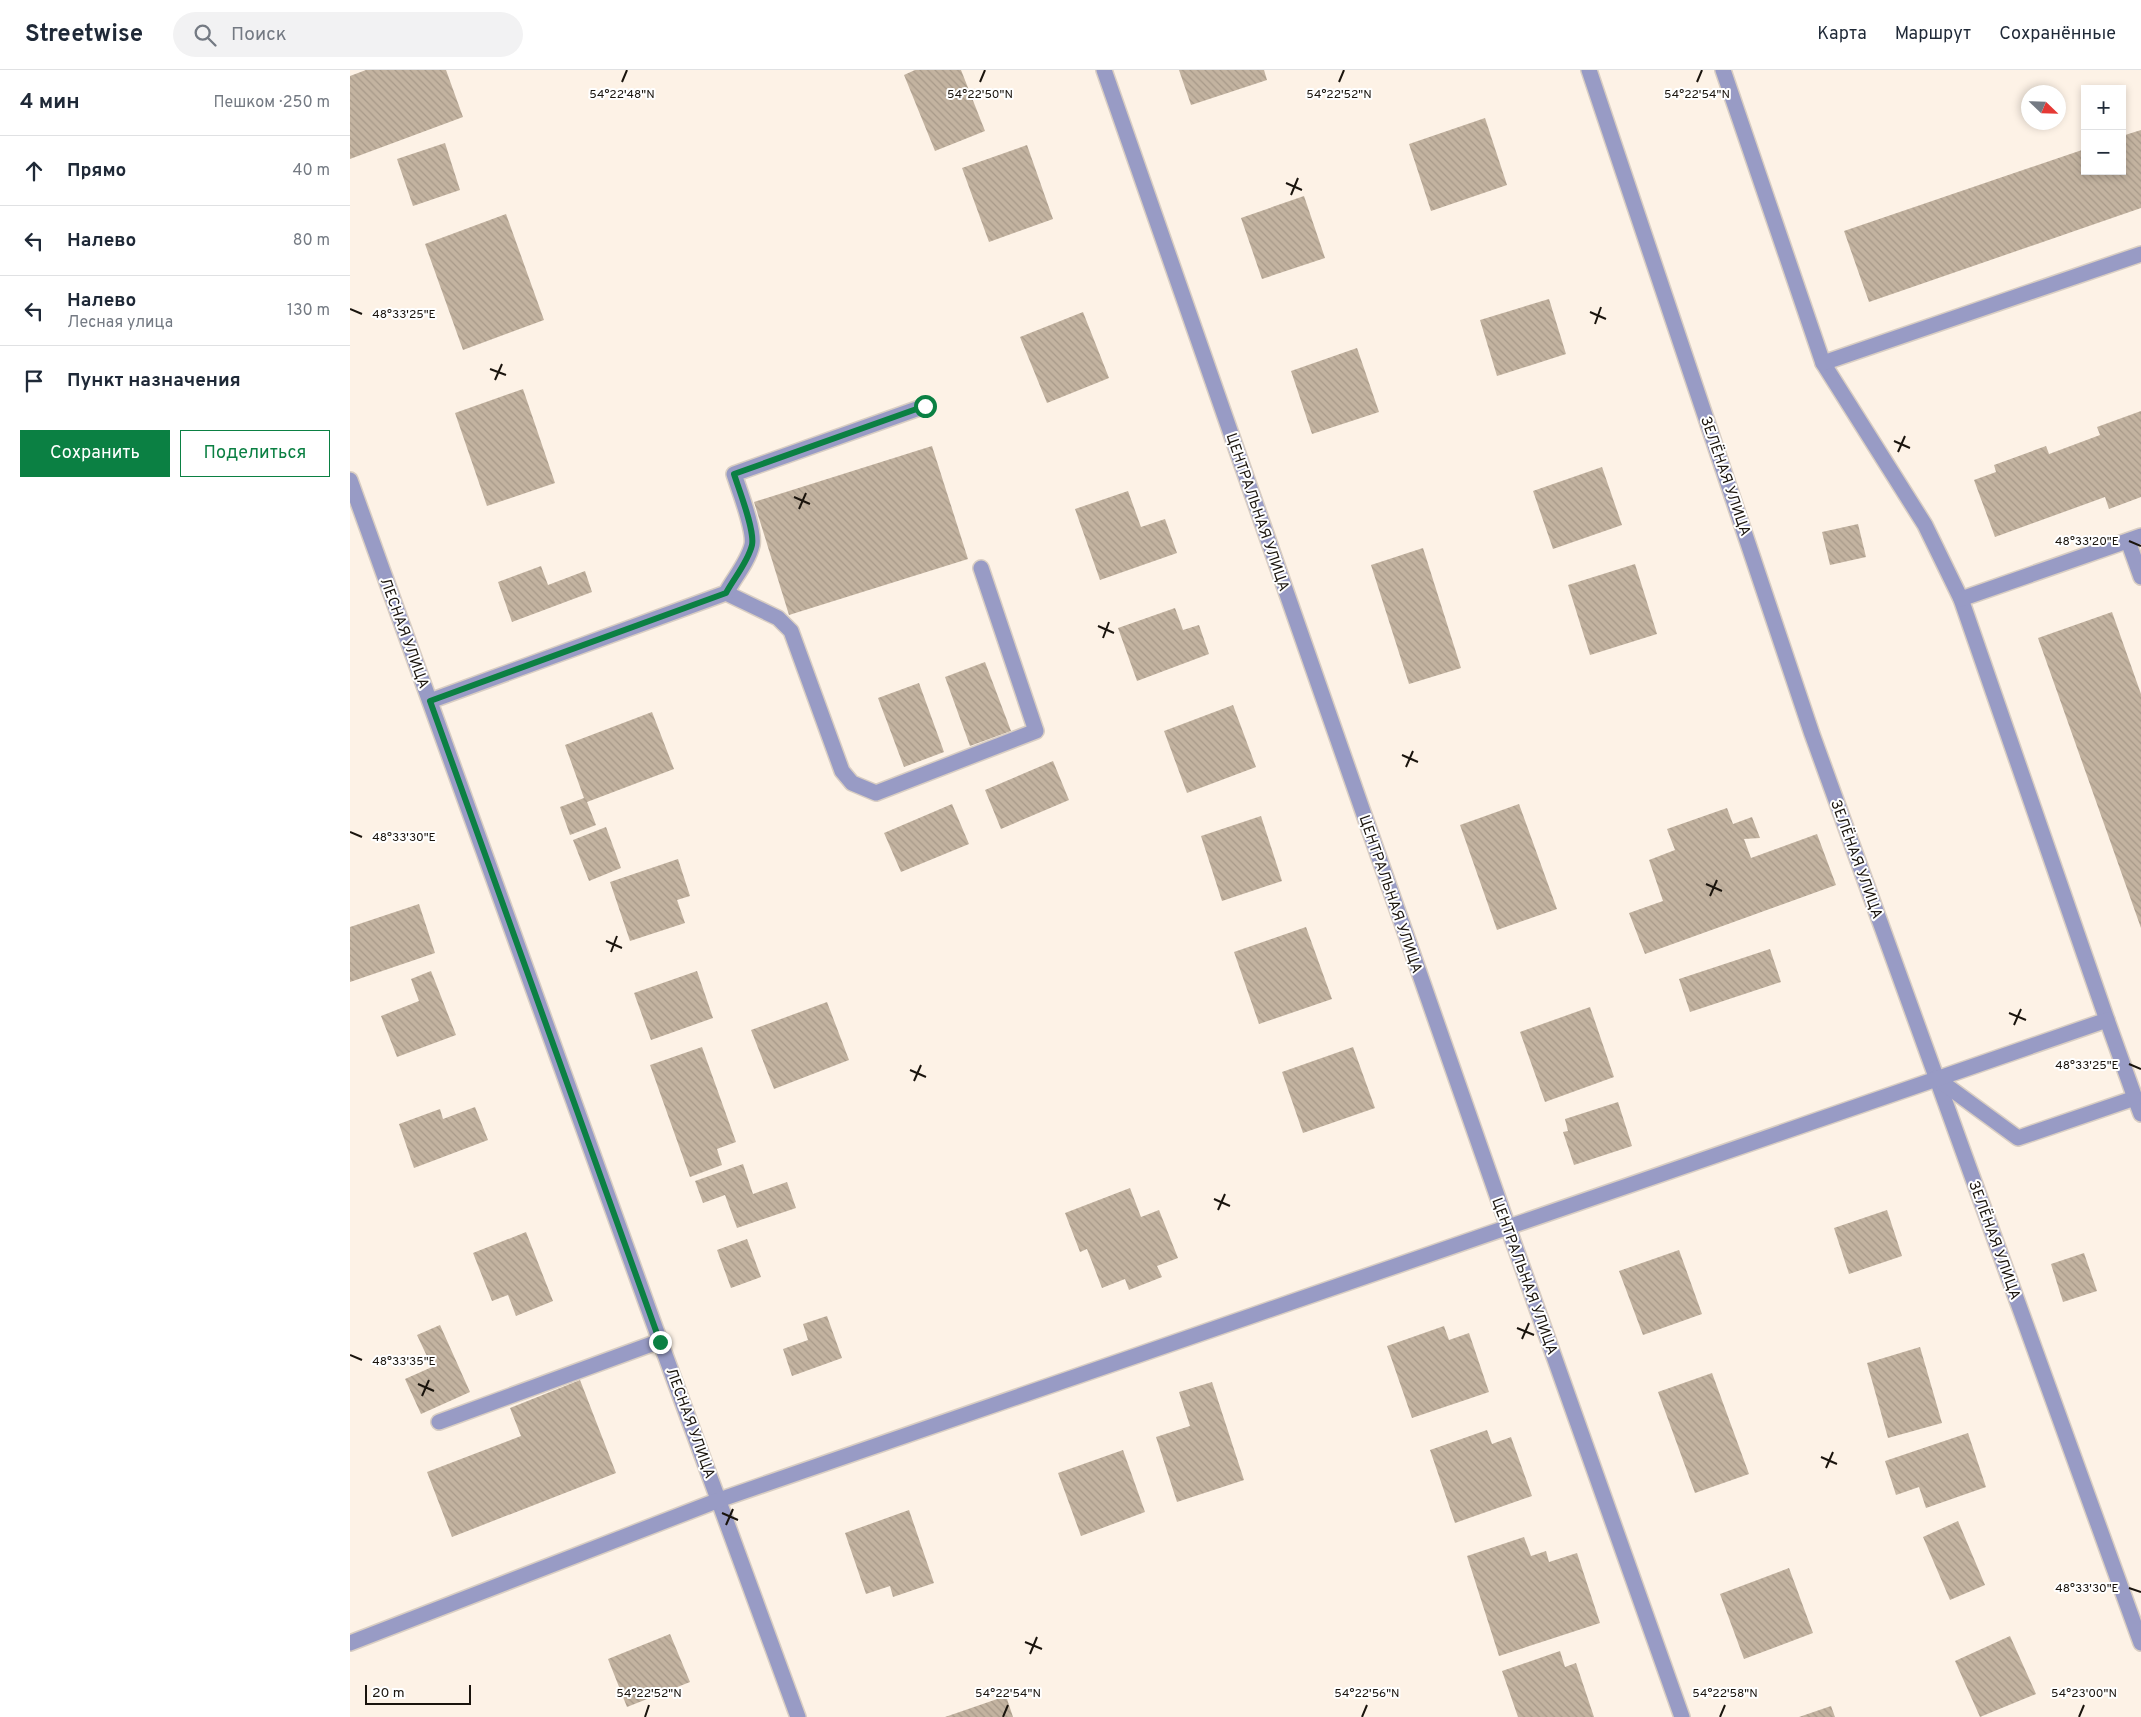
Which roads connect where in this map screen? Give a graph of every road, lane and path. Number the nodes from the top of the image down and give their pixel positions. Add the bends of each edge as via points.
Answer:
1 (1104, 70) edge
2 (1589, 70) edge
3 (1724, 70) edge
4 (2141, 254) edge
5 (1824, 363) junction
6 (925, 406) dead end
7 (350, 480) edge
8 (2135, 538) edge
9 (980, 568) dead end
10 (2141, 577) edge
11 (726, 593) junction
12 (1961, 599) junction
13 (430, 701) junction
14 (2107, 1020) junction
15 (1936, 1078) junction
16 (2138, 1097) edge
17 (2141, 1114) edge
18 (1508, 1227) junction
19 (660, 1342) junction
20 (439, 1422) dead end
21 (719, 1500) junction
22 (350, 1643) edge
23 (2141, 1643) edge
24 (798, 1717) edge
25 (1682, 1717) edge

1 - 18 street, ЦЕНТРАЛЬНАЯ УЛИЦА
2 - 15 street, ЗЕЛЁНАЯ УЛИЦА via 1812,734
3 - 5 street
4 - 5 street
5 - 12 street via 1925,526
6 - 11 street via 734,474 752,533 752,544
7 - 13 street, ЛЕСНАЯ УЛИЦА
8 - 10 street
8 - 12 street
9 - 11 street via 1036,731 876,793 852,783 842,771 791,631 778,618
11 - 13 street
12 - 14 street
13 - 19 street, ЛЕСНАЯ УЛИЦА
14 - 15 street
14 - 16 street
15 - 16 street via 2018,1138
15 - 18 street
15 - 23 street, ЗЕЛЁНАЯ УЛИЦА
16 - 17 street
18 - 21 street
18 - 25 street, ЦЕНТРАЛЬНАЯ УЛИЦА
19 - 20 street
19 - 21 street, ЛЕСНАЯ УЛИЦА
21 - 22 street
21 - 24 street, ЛЕСНАЯ УЛИЦА

